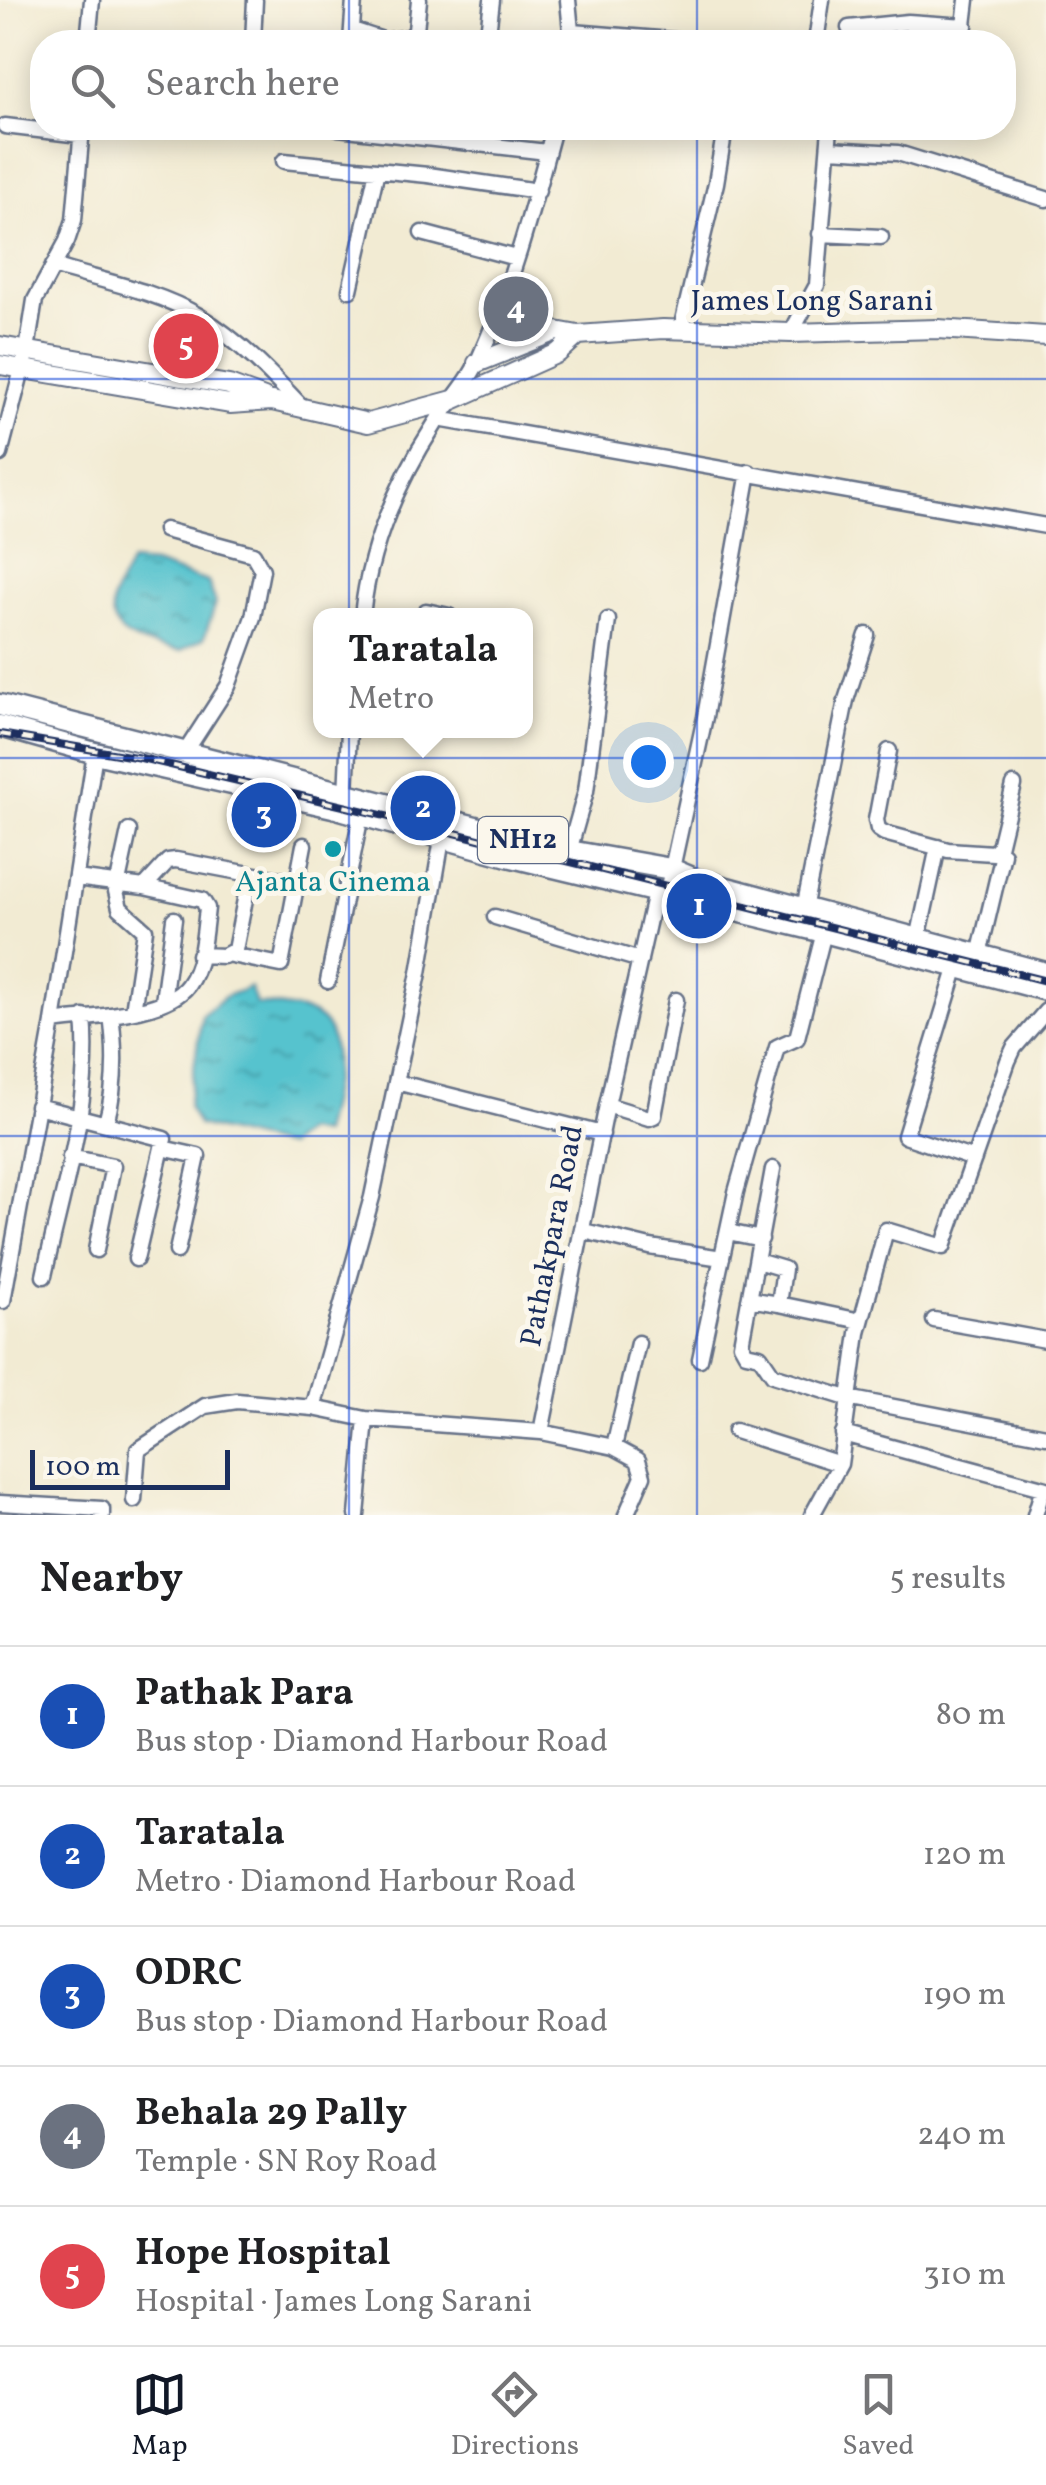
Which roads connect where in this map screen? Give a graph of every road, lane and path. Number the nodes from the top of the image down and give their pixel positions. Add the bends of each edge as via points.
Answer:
1 (92, 0) edge
2 (256, 0) edge
3 (354, 0) edge
4 (419, 0) edge
5 (492, 0) edge
6 (568, 0) edge
7 (822, 0) edge
8 (967, 0) edge
9 (965, 26) junction
10 (849, 28) dead end
11 (89, 30) edge
12 (254, 30) edge
13 (352, 30) edge
14 (416, 30) edge
15 (488, 30) edge
16 (572, 30) edge
17 (818, 30) edge
18 (964, 30) edge
19 (5, 126) dead end
20 (30, 128) edge
21 (80, 140) edge
22 (443, 140) edge
23 (551, 140) edge
24 (724, 140) edge
25 (830, 140) edge
26 (830, 149) junction
27 (548, 152) junction
28 (284, 161) dead end
29 (377, 170) junction
30 (538, 191) junction
31 (1046, 199) edge
32 (422, 233) dead end
33 (820, 234) junction
34 (881, 237) dead end
35 (516, 258) junction
36 (53, 266) junction
37 (350, 290) dead end
38 (681, 329) junction
39 (791, 334) junction
40 (578, 335) junction
41 (1046, 336) edge
42 (0, 346) edge
43 (24, 359) junction
44 (478, 363) junction
45 (0, 365) edge
46 (453, 400) junction
47 (306, 411) junction
48 (438, 419) junction
49 (0, 454) edge
50 (749, 472) junction
51 (1046, 526) edge
52 (165, 530) dead end
53 (363, 608) edge
54 (608, 620) dead end
55 (867, 635) dead end
56 (0, 705) edge
57 (0, 726) edge
58 (349, 738) edge
59 (889, 751) dead end
60 (94, 753) junction
61 (184, 754) junction
62 (1014, 784) dead end
63 (346, 795) junction
64 (361, 816) junction
65 (129, 831) dead end
66 (442, 838) junction
67 (304, 845) dead end
68 (938, 846) junction
69 (569, 851) junction
70 (1003, 854) dead end
71 (672, 869) junction
72 (250, 874) junction
73 (76, 878) junction
74 (297, 882) junction
75 (117, 884) junction
76 (144, 887) junction
77 (661, 894) junction
78 (804, 908) junction
79 (495, 917) dead end
80 (174, 919) dead end
81 (824, 932) junction
82 (918, 939) junction
83 (232, 954) junction
84 (199, 955) junction
85 (978, 955) junction
86 (640, 960) junction
87 (957, 966) junction
88 (1046, 973) edge
89 (328, 981) dead end
90 (1046, 990) edge
91 (676, 1000) dead end
92 (162, 1001) junction
93 (132, 1011) junction
94 (1046, 1012) edge
95 (112, 1015) junction
96 (84, 1017) junction
97 (53, 1022) junction
98 (396, 1082) junction
99 (607, 1105) junction
100 (37, 1106) junction
101 (79, 1116) junction
102 (106, 1123) junction
103 (602, 1134) junction
104 (163, 1143) junction
105 (70, 1157) junction
106 (974, 1159) junction
107 (774, 1169) dead end
108 (584, 1232) junction
109 (728, 1232) junction
110 (760, 1238) junction
111 (96, 1250) dead end
112 (177, 1251) dead end
113 (722, 1258) junction
114 (136, 1259) dead end
115 (758, 1262) junction
116 (44, 1276) dead end
117 (749, 1299) junction
118 (3, 1300) dead end
119 (778, 1304) junction
120 (934, 1320) dead end
121 (861, 1321) junction
122 (1046, 1340) edge
123 (638, 1343) dead end
124 (700, 1359) dead end
125 (847, 1398) junction
126 (313, 1408) junction
127 (366, 1418) junction
128 (541, 1432) junction
129 (735, 1432) dead end
130 (843, 1434) junction
131 (1046, 1436) edge
132 (614, 1447) junction
133 (840, 1464) junction
134 (1044, 1488) edge
135 (134, 1500) dead end
136 (0, 1503) edge
137 (102, 1515) edge
138 (357, 1515) edge
139 (626, 1515) edge
140 (812, 1515) edge
141 (1035, 1515) edge

1 - 11 street
2 - 12 street
3 - 13 street
4 - 14 street
5 - 15 street
6 - 16 street
7 - 17 street
8 - 9 street
9 - 10 street
9 - 18 street
19 - 20 street
21 - 36 street via 74,220
22 - 27 street
23 - 27 street
24 - 38 street
25 - 26 street
26 - 31 street via 898,153
26 - 33 street
27 - 30 street
28 - 29 street
29 - 30 street
29 - 37 street
30 - 35 street
32 - 35 street
33 - 34 street
33 - 39 street via 817,284
35 - 44 street
36 - 43 street via 36,300
36 - 47 street via 198,315 264,364
38 - 39 main road, James Long Sarani
38 - 40 main road, James Long Sarani
39 - 41 main road, James Long Sarani via 938,329
40 - 44 main road, James Long Sarani via 556,331
40 - 46 main road, James Long Sarani via 558,352
42 - 43 main road
43 - 45 main road
43 - 47 main road, James Long Sarani via 229,384
43 - 49 street
44 - 46 street
46 - 47 main road, James Long Sarani via 368,423
46 - 48 street
48 - 50 street
48 - 53 street via 385,522
50 - 51 street
50 - 71 street, Pathakpara Road
52 - 61 street via 245,551 262,570 228,686
54 - 69 street via 586,790
55 - 78 street via 846,700
56 - 61 highway, NH12
57 - 60 highway, NH12
58 - 63 street
59 - 68 street via 878,829
60 - 64 highway, NH12
60 - 73 street
61 - 63 highway, NH12
62 - 68 street via 993,853
63 - 69 highway, NH12
64 - 66 highway, NH12
64 - 89 street
65 - 75 street
66 - 77 highway, NH12
66 - 98 street
67 - 74 street
68 - 82 street
69 - 71 highway, NH12
70 - 85 street
71 - 77 street, Pathakpara Road
71 - 78 highway, NH12
72 - 74 street
72 - 76 street via 176,860
72 - 83 street
73 - 75 street
73 - 97 street
74 - 83 street via 281,964
75 - 76 street
75 - 93 street via 120,908 144,930
76 - 84 street via 205,903
77 - 81 highway, NH12
77 - 86 street, Pathakpara Road
78 - 82 highway, NH12
79 - 86 street
80 - 92 street
81 - 87 highway, NH12
81 - 109 street via 796,1038 780,1044 766,1083
82 - 85 highway, NH12
83 - 84 street
84 - 92 street via 188,986
85 - 88 highway, NH12
86 - 99 street, Pathakpara Road
87 - 90 highway, NH12
87 - 106 street via 906,1136
91 - 99 street via 654,1116
92 - 93 street
93 - 95 street
94 - 106 street via 1014,1048
95 - 96 street
95 - 102 street via 113,1098
96 - 97 street
96 - 101 street via 88,1051
97 - 100 street
98 - 103 street
98 - 126 street
99 - 103 street, Pathakpara Road
100 - 101 street
100 - 118 street
101 - 102 street
101 - 105 street
102 - 104 street
103 - 108 street, Pathakpara Road
104 - 112 street via 198,1156
104 - 114 street
105 - 111 street via 114,1166
105 - 116 street
106 - 121 street via 943,1247 886,1230
107 - 110 street
108 - 113 street
108 - 128 street, Pathakpara Road
109 - 110 street
109 - 113 street
110 - 115 street
113 - 124 street
115 - 117 street
115 - 119 street via 784,1269
117 - 119 street
117 - 125 street via 741,1344 746,1353 760,1356 773,1375
119 - 121 street
120 - 122 street
121 - 125 street
123 - 132 street
125 - 130 street
125 - 131 street
126 - 127 street
126 - 135 street via 237,1401 205,1406 138,1450
127 - 128 street
127 - 138 street
128 - 132 street
129 - 133 street
130 - 133 street
130 - 134 street
132 - 139 street via 642,1466
133 - 140 street
134 - 141 street
136 - 137 street via 102,1508

